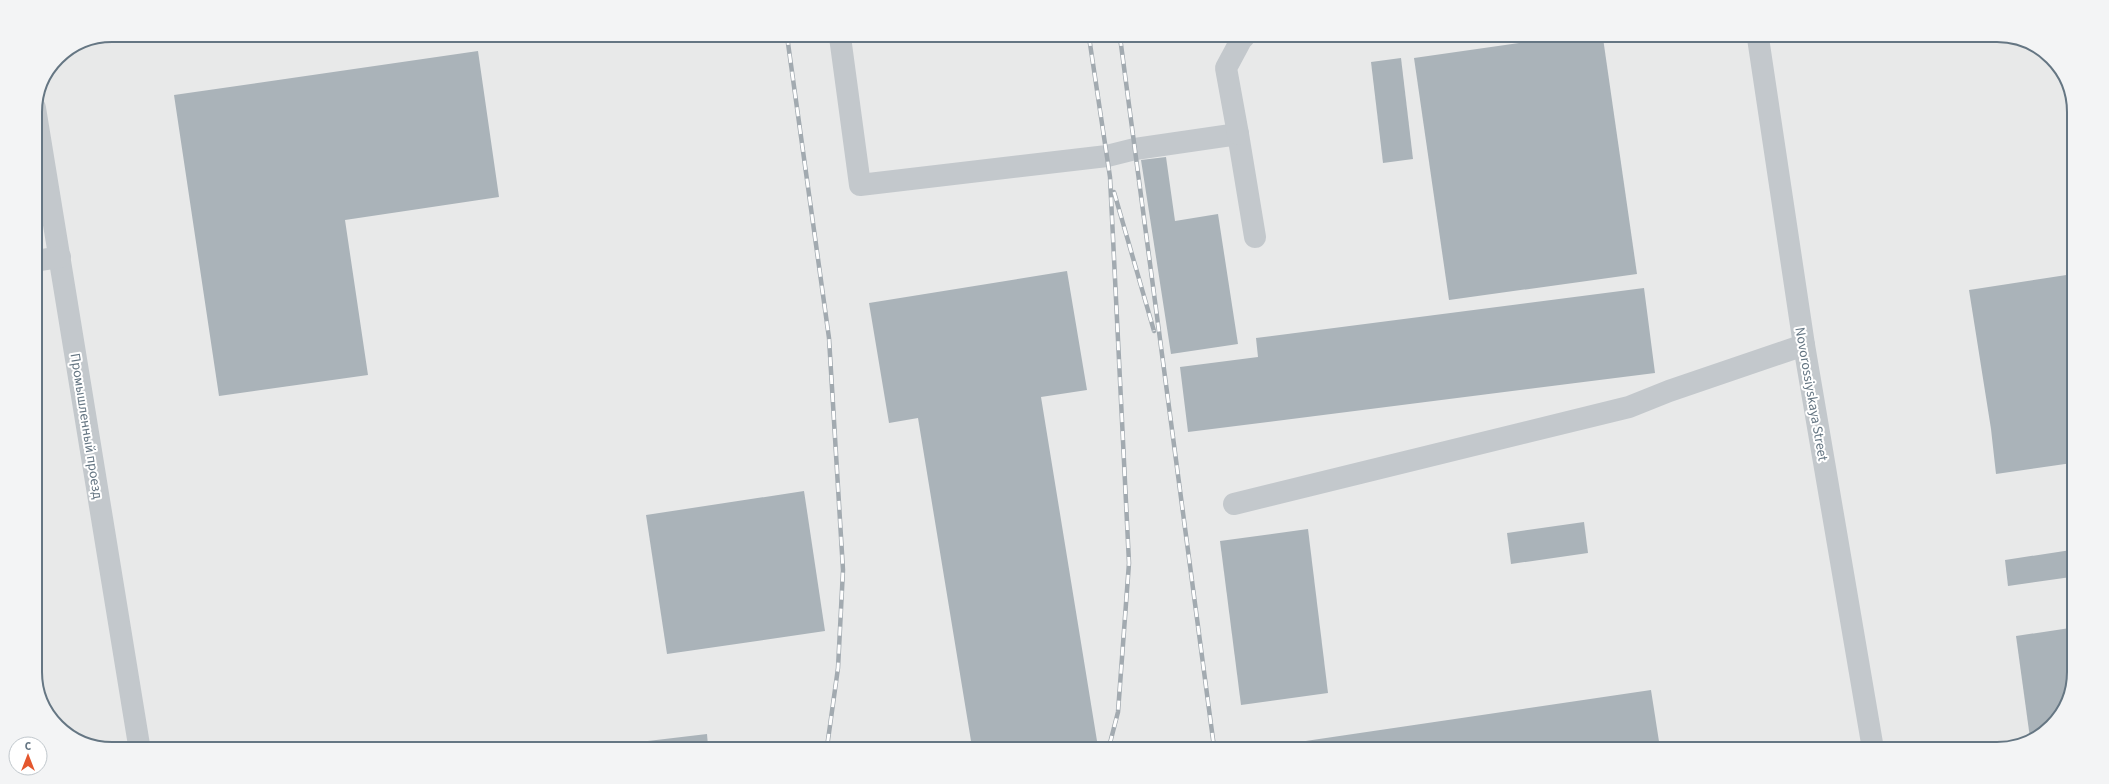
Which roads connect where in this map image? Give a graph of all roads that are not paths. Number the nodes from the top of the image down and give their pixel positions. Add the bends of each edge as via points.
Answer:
1 (841, 42) edge
2 (1240, 42) edge
3 (1759, 42) edge
4 (1238, 134) junction
5 (42, 150) edge
6 (1256, 237) dead end
7 (60, 257) junction
8 (42, 260) edge
9 (1804, 345) junction
10 (1234, 504) dead end
11 (139, 742) edge
12 (1872, 742) edge

1 - 4 street via 860,186 1107,156 1135,149
2 - 4 street via 1226,68
3 - 9 street, Novorossiyskaya Street
4 - 6 street
5 - 7 street, Промышленный проезд
7 - 8 street
7 - 11 street, Промышленный проезд
9 - 10 street via 1629,407
9 - 12 street, Novorossiyskaya Street

